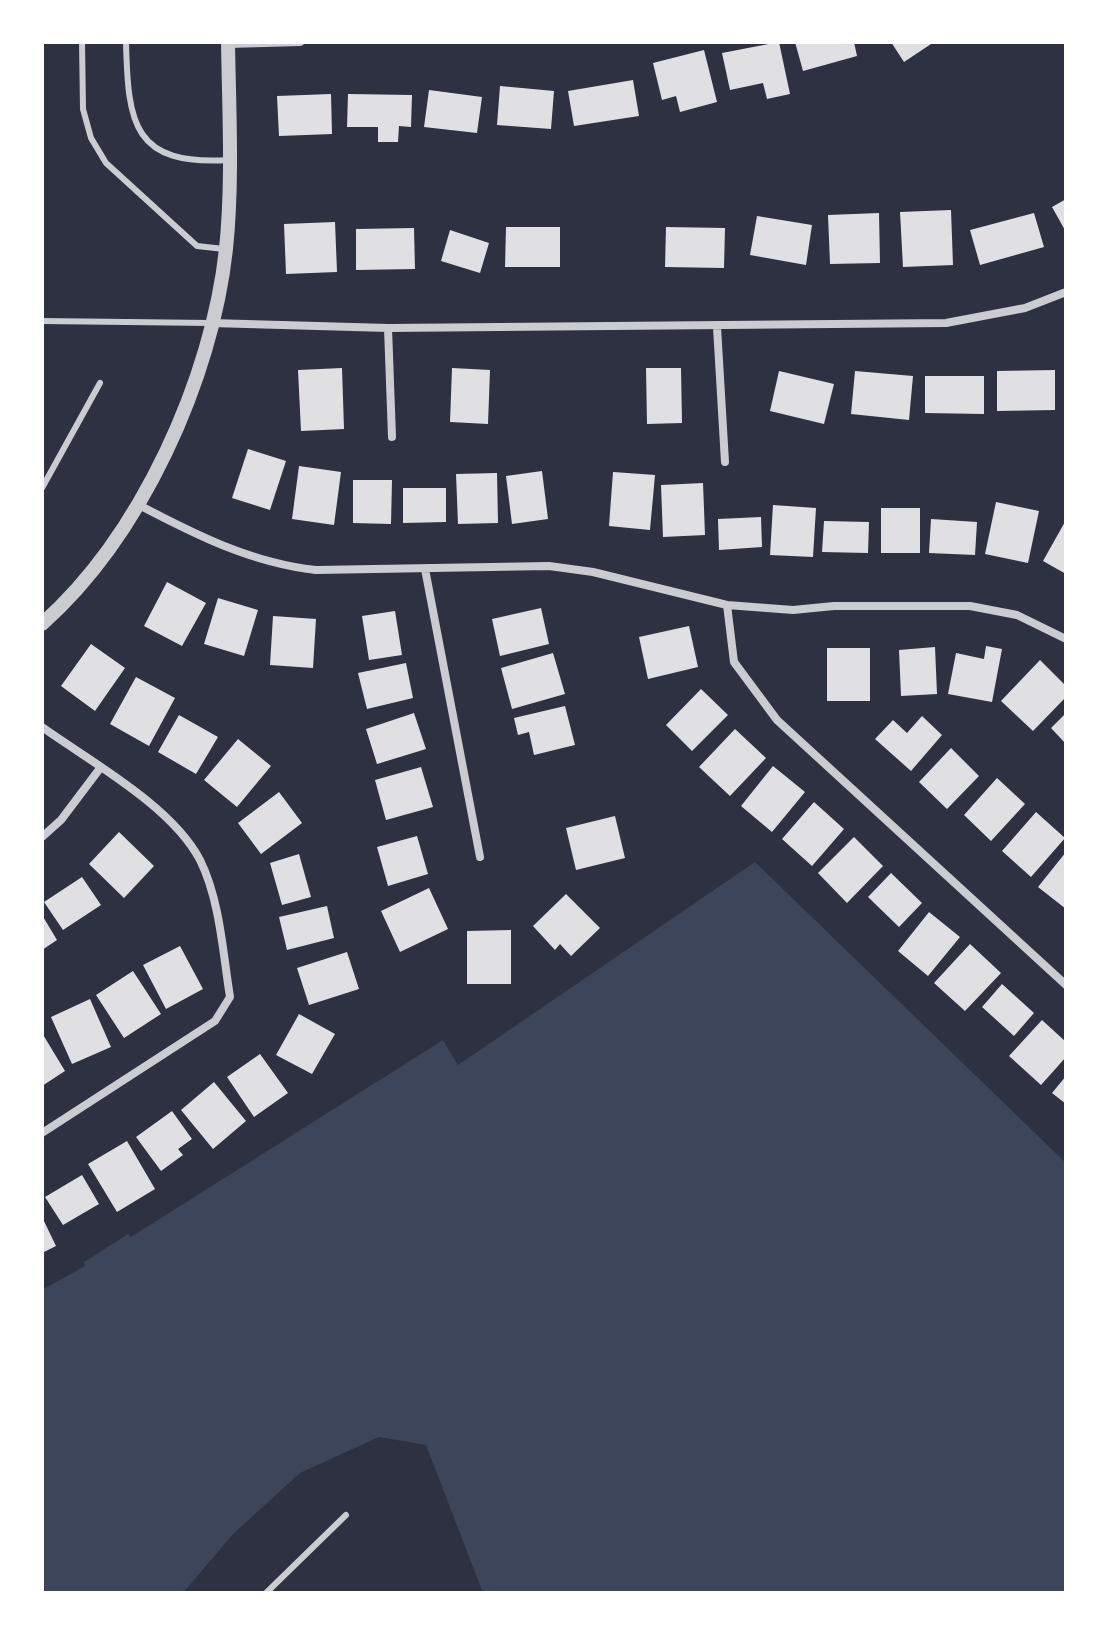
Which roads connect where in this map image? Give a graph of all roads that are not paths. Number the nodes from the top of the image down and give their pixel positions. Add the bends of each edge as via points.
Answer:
1 (82, 42) edge
2 (126, 42) edge
3 (300, 42) edge
4 (228, 43) edge
5 (229, 160) junction
6 (226, 249) junction
7 (1066, 292) edge
8 (42, 321) edge
9 (211, 323) junction
10 (717, 327) junction
11 (388, 328) junction
12 (100, 383) dead end
13 (392, 437) dead end
14 (725, 462) dead end
15 (42, 488) edge
16 (137, 504) junction
17 (425, 569) junction
18 (727, 605) junction
19 (42, 624) edge
20 (1066, 639) edge
21 (42, 727) edge
22 (101, 767) junction
23 (42, 837) edge
24 (480, 857) dead end
25 (1066, 985) edge
26 (42, 1133) edge
27 (346, 1515) dead end
28 (266, 1593) edge

1 - 6 lane via 83,109 91,138 106,163 197,246
2 - 5 lane via 130,112 145,138 177,160
3 - 4 street
4 - 5 street
5 - 6 street
6 - 9 street
7 - 10 street via 1025,308 946,323
8 - 9 lane
9 - 11 street
9 - 16 street via 168,448
10 - 11 street
10 - 14 street
11 - 13 street
12 - 15 lane
16 - 17 street via 226,548 289,567
16 - 19 street via 105,553
17 - 18 street via 549,566
17 - 24 street
18 - 20 street via 793,610 970,606 1017,615
18 - 25 street via 734,662 777,720
21 - 22 street
22 - 23 street
22 - 26 street via 165,818 201,861 230,997 215,1021
27 - 28 lane

